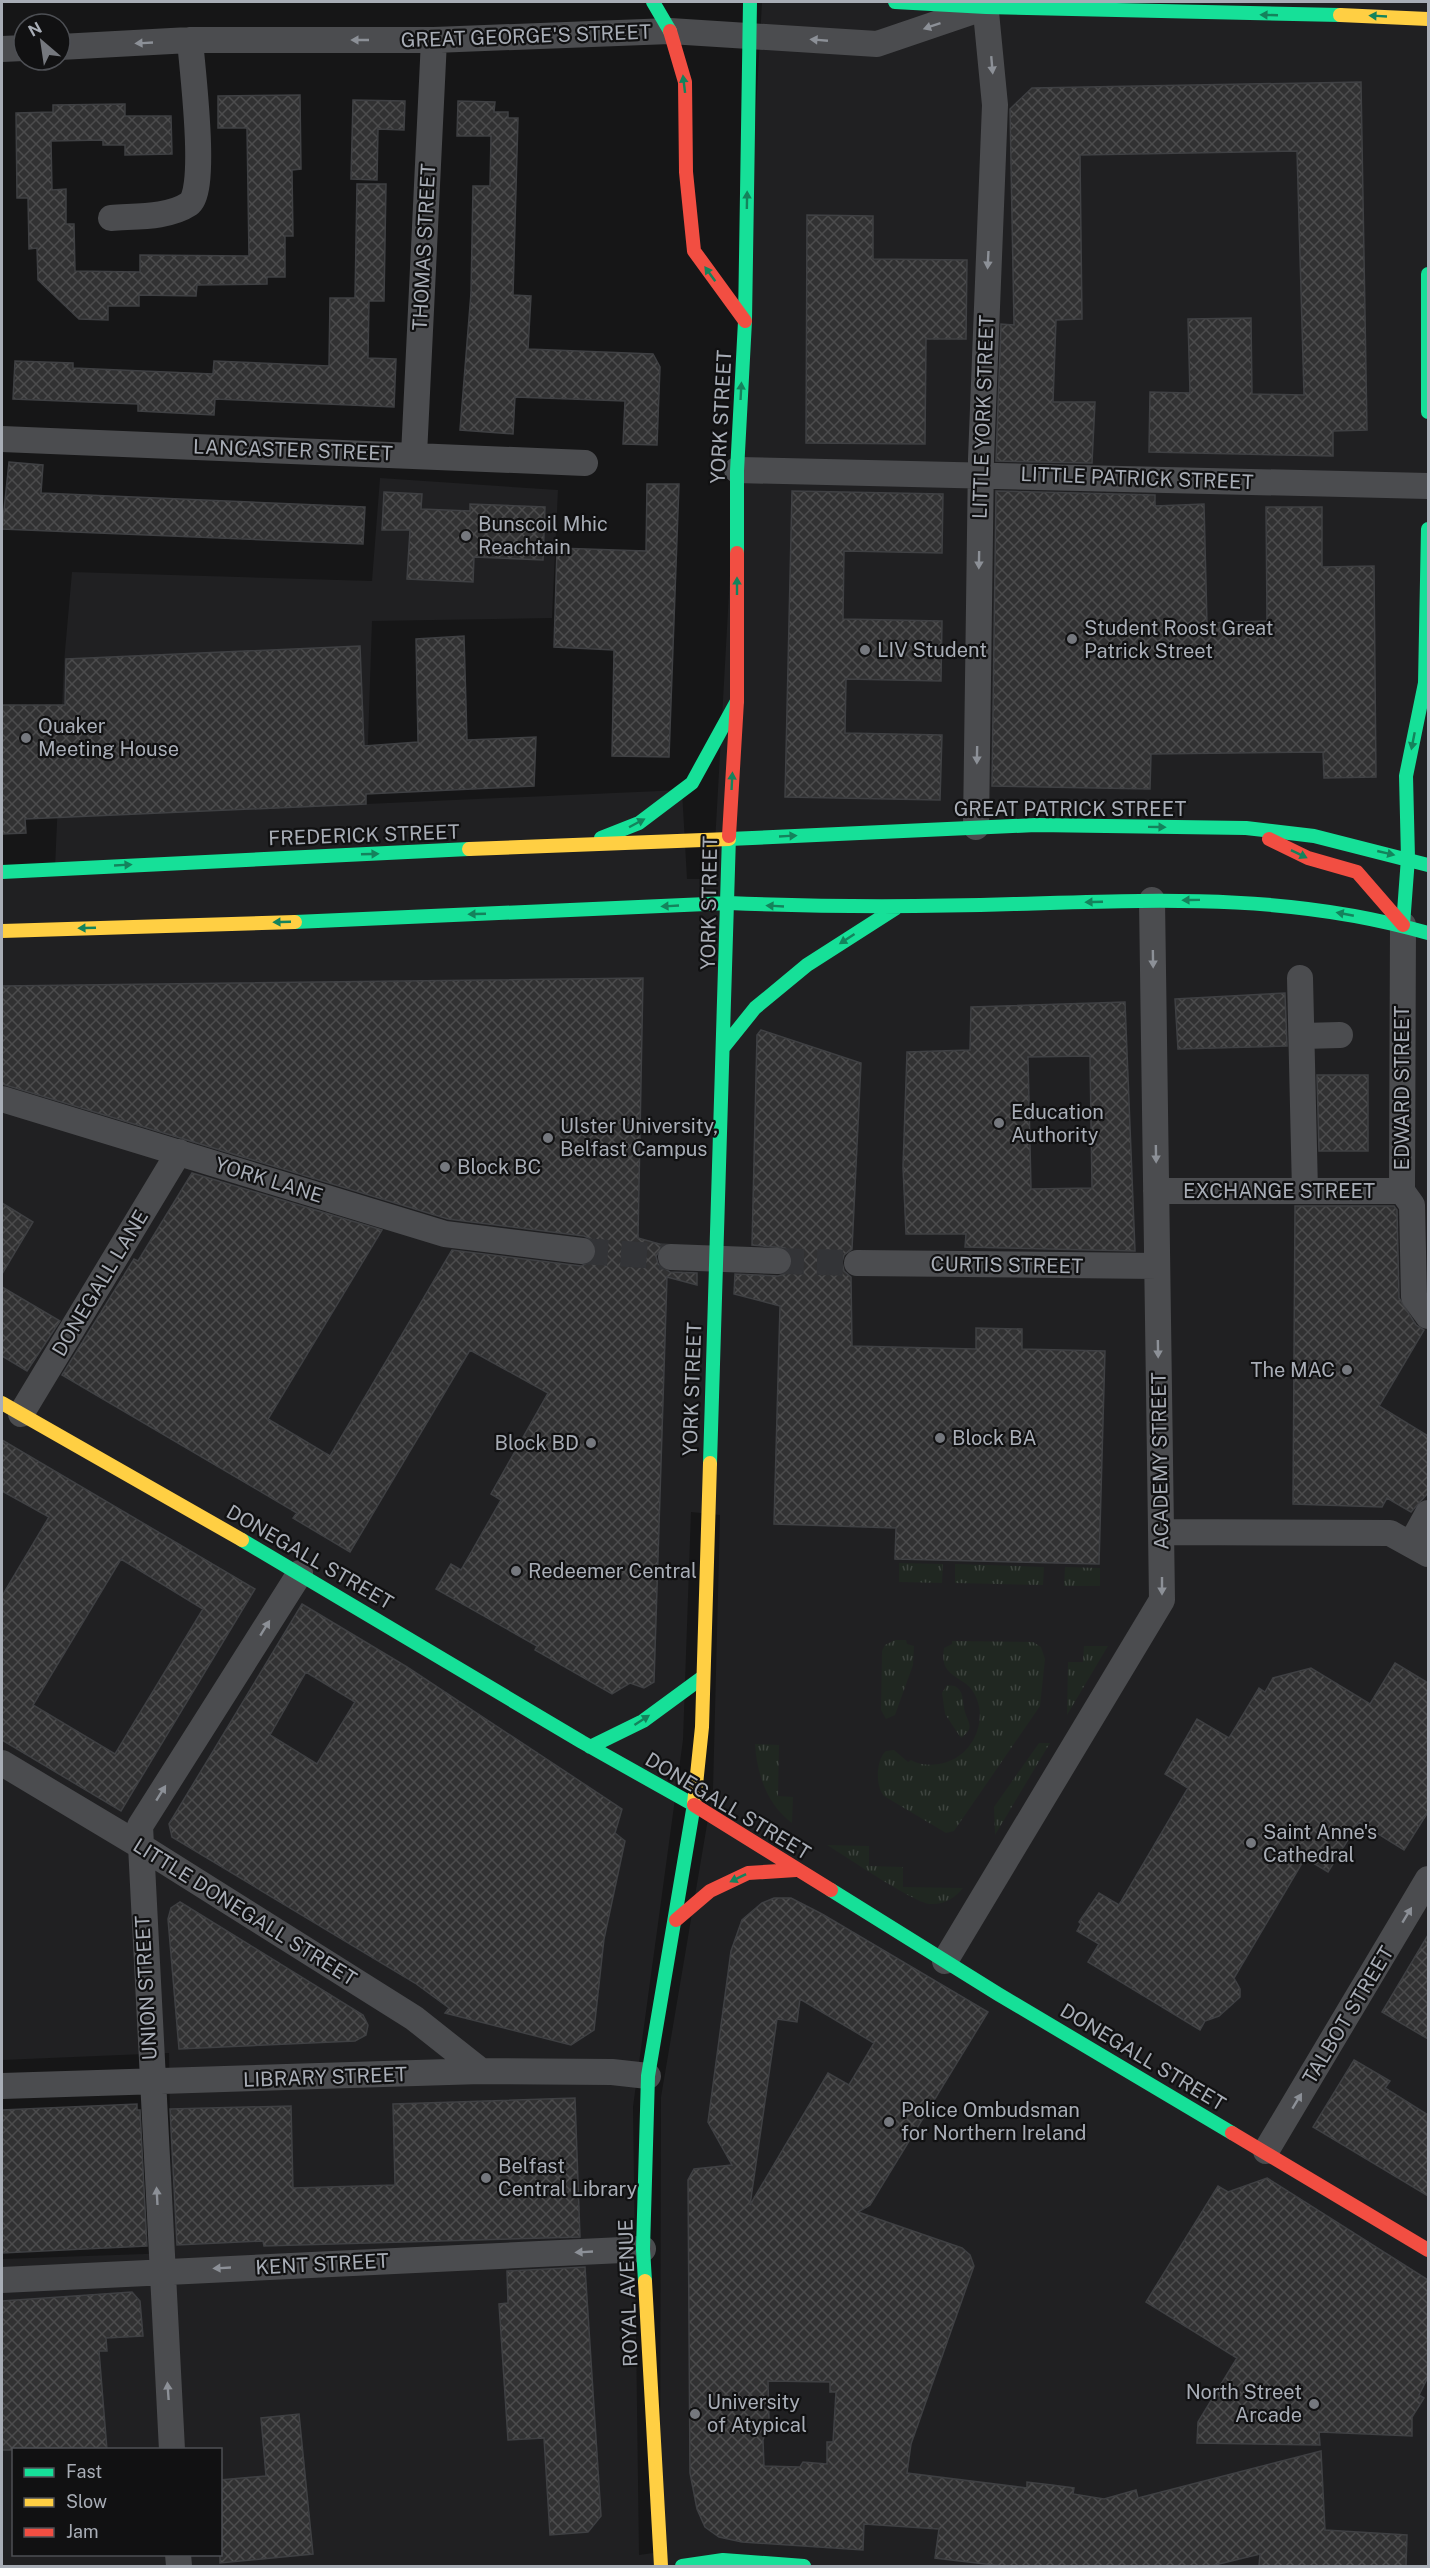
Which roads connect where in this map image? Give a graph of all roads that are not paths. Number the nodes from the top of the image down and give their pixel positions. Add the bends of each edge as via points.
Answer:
1 (653, 2) edge
2 (750, 2) edge
3 (895, 2) edge
4 (908, 2) edge
5 (1345, 2) edge
6 (986, 4) edge
7 (1327, 14) junction
8 (1428, 19) edge
9 (670, 31) junction
10 (749, 35) junction
11 (190, 40) junction
12 (434, 40) junction
13 (72, 45) edge
14 (111, 218) dead end
15 (1428, 274) edge
16 (745, 321) junction
17 (1428, 412) edge
18 (2, 439) edge
19 (414, 455) junction
20 (585, 463) dead end
21 (737, 470) junction
22 (980, 473) junction
23 (1428, 486) edge
24 (1428, 529) edge
25 (1427, 690) edge
26 (737, 701) junction
27 (976, 827) junction
28 (1246, 828) junction
29 (729, 839) junction
30 (583, 845) junction
31 (1408, 858) junction
32 (1428, 865) edge
33 (2, 872) edge
34 (1152, 900) junction
35 (729, 903) junction
36 (896, 908) junction
37 (1403, 925) junction
38 (2, 931) edge
39 (1428, 933) edge
40 (1300, 978) dead end
41 (1340, 1035) dead end
42 (1303, 1036) junction
43 (723, 1048) junction
44 (2, 1099) edge
45 (179, 1152) junction
46 (1156, 1191) junction
47 (1305, 1191) junction
48 (1402, 1191) junction
49 (582, 1251) tunnel mouth
50 (671, 1257) tunnel mouth
51 (716, 1260) junction
52 (778, 1261) tunnel mouth
53 (857, 1263) tunnel mouth
54 (1158, 1266) junction
55 (1428, 1316) edge
56 (11, 1408) edge
57 (1428, 1513) edge
58 (1162, 1532) junction
59 (1420, 1549) edge
60 (300, 1573) junction
61 (703, 1677) junction
62 (590, 1746) junction
63 (2, 1763) edge
64 (694, 1805) junction
65 (139, 1845) junction
66 (796, 1870) junction
67 (1428, 1879) edge
68 (676, 1920) junction
69 (945, 1961) junction
70 (481, 2071) junction
71 (648, 2076) junction
72 (151, 2082) junction
73 (2, 2086) edge
74 (1266, 2151) junction
75 (643, 2249) junction
76 (1428, 2250) edge
77 (161, 2271) junction
78 (2, 2280) edge
79 (172, 2448) edge
80 (661, 2566) edge
81 (682, 2566) edge
82 (804, 2566) edge

1 - 9 main road
2 - 10 main road, YORK STREET
3 - 4 main road, GREAT GEORGE'S STREET
4 - 6 main road, GREAT GEORGE'S STREET
5 - 7 main road
7 -> 6 main road, GREAT GEORGE'S STREET
6 -> 10 street, GREAT GEORGE'S STREET via 877,44
6 -> 22 street, LITTLE YORK STREET via 996,105
8 -> 7 main road, GREAT GEORGE'S STREET
9 - 10 street, GREAT GEORGE'S STREET
9 - 12 street, GREAT GEORGE'S STREET
16 -> 9 main road via 694,251 686,172 685,82
16 -> 10 main road, YORK STREET
12 -> 11 street, GREAT GEORGE'S STREET
11 -> 13 street, GREAT GEORGE'S STREET
11 - 14 street via 199,162 197,192 191,203 181,208 161,214
12 - 19 street, THOMAS STREET
15 - 17 main road
21 -> 16 main road, YORK STREET
18 - 19 street, LANCASTER STREET
19 - 20 street, LANCASTER STREET
21 - 22 street, LITTLE PATRICK STREET
26 -> 21 main road, YORK STREET
22 - 23 street, LITTLE PATRICK STREET
22 -> 27 street, LITTLE YORK STREET
24 - 25 main road
25 -> 31 main road via 1406,776
29 -> 26 main road, YORK STREET
30 -> 26 main road via 639,823 692,783
27 -> 28 main road, GREAT PATRICK STREET
29 -> 27 main road, GREAT PATRICK STREET
28 -> 31 main road, GREAT PATRICK STREET via 1314,836
28 -> 37 main road via 1308,858 1358,872
29 - 30 main road, FREDERICK STREET
29 - 35 main road, YORK STREET
33 -> 30 main road, FREDERICK STREET
31 - 32 main road, GREAT PATRICK STREET
31 - 37 main road
34 -> 36 main road
37 -> 34 main road via 1311,907 1230,899
34 -> 46 street, ACADEMY STREET
36 -> 35 main road via 822,909
35 -> 38 main road
35 - 43 main road, YORK STREET
36 -> 43 main road via 807,965 756,1008
37 - 39 main road
37 - 48 street, EDWARD STREET
40 - 42 street
41 - 42 street
42 - 47 street
43 - 51 main road, YORK STREET
44 - 45 street, YORK LANE
45 - 49 street, YORK LANE via 445,1234
45 - 56 street, DONEGALL LANE
46 - 47 street, EXCHANGE STREET
46 - 54 street, ACADEMY STREET
47 - 48 street, EXCHANGE STREET
48 - 55 street, EDWARD STREET via 1413,1205 1414,1297
50 - 51 street
51 - 52 street
51 - 61 main road, YORK STREET
53 - 54 street, CURTIS STREET
54 -> 58 street, ACADEMY STREET
56 - 60 main road, DONEGALL STREET
57 - 59 street
58 - 59 street via 1389,1533
58 -> 69 street, ACADEMY STREET via 1162,1600
60 - 62 main road, DONEGALL STREET
65 -> 60 street, UNION STREET via 140,1826
62 -> 61 main road via 643,1721
61 - 64 main road, YORK STREET
62 - 64 main road, DONEGALL STREET
63 - 65 street, LITTLE DONEGALL STREET
64 - 66 main road, DONEGALL STREET
64 - 68 main road, ROYAL AVENUE
65 - 70 street, LITTLE DONEGALL STREET via 414,2018
65 - 72 street, UNION STREET
66 -> 68 main road via 748,1873 710,1891
66 - 69 main road, DONEGALL STREET
74 -> 67 street, TALBOT STREET
68 - 71 main road, ROYAL AVENUE
69 - 74 main road, DONEGALL STREET
70 - 71 street, LIBRARY STREET
70 - 72 street, LIBRARY STREET
71 - 75 main road, ROYAL AVENUE
72 - 73 street, LIBRARY STREET
77 -> 72 street, UNION STREET
74 - 76 main road, DONEGALL STREET
75 -> 77 street, KENT STREET
75 - 80 main road, ROYAL AVENUE
77 - 78 street, KENT STREET
79 -> 77 street, UNION STREET
81 - 82 main road via 723,2560

